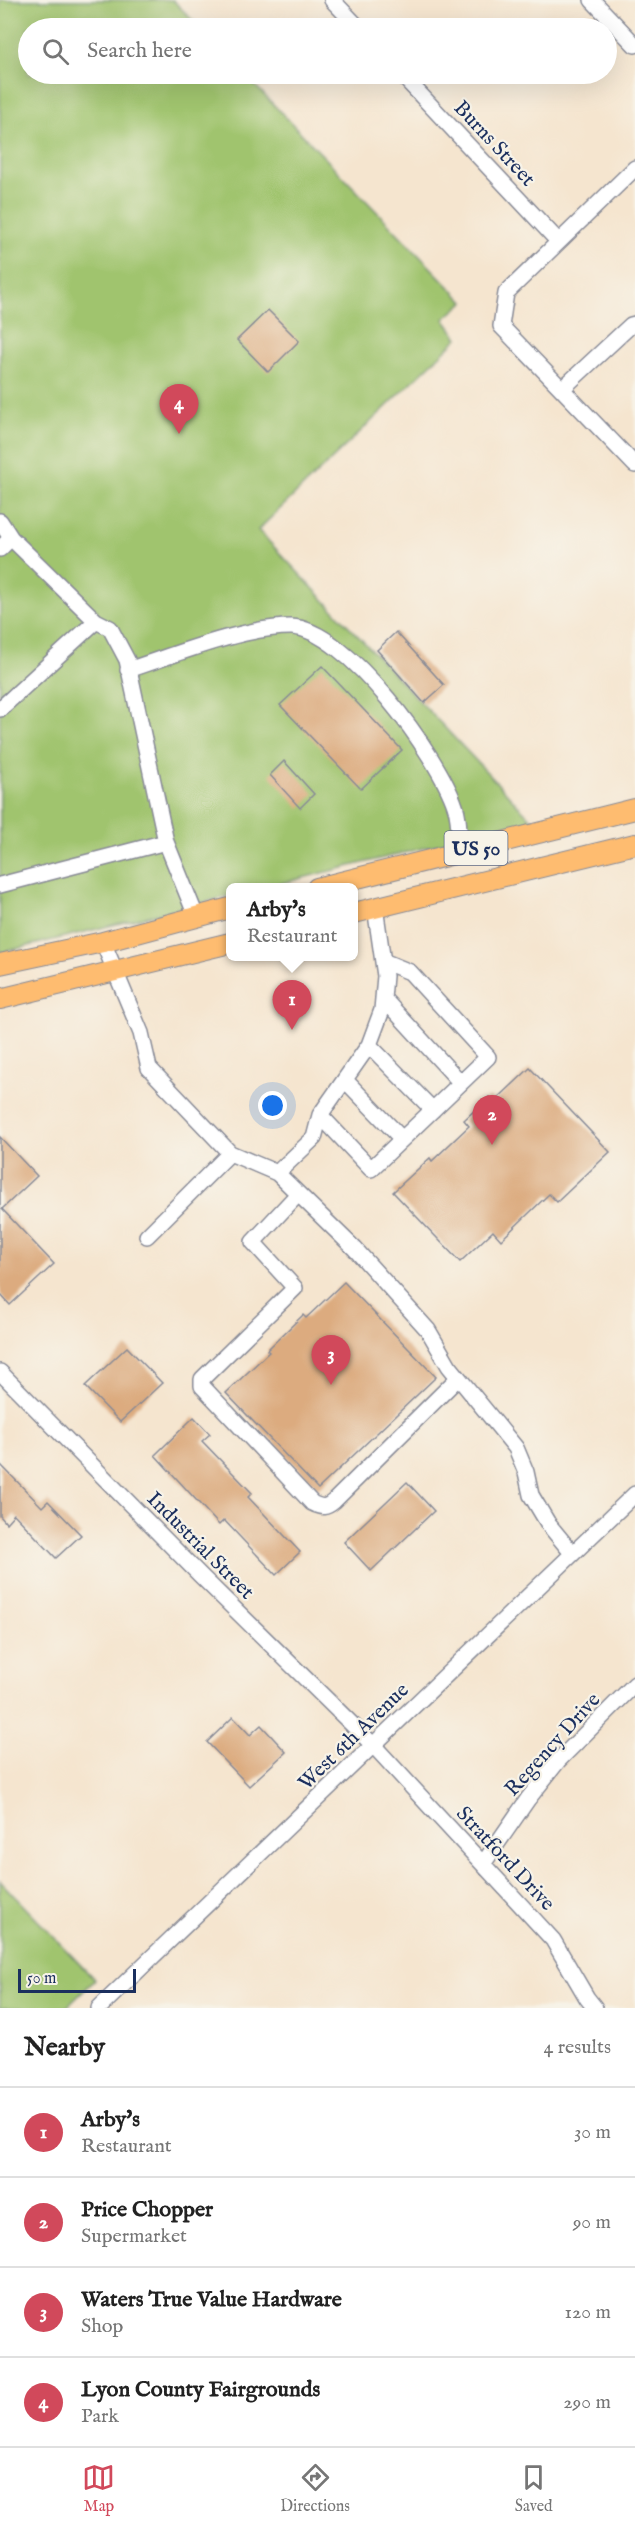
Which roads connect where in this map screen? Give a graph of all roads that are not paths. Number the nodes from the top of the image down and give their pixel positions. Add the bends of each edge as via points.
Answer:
1 (332, 0) edge
2 (592, 0) edge
3 (349, 18) edge
4 (609, 18) edge
5 (617, 26) edge
6 (635, 45) edge
7 (410, 84) edge
8 (635, 168) edge
9 (558, 241) junction
10 (635, 324) edge
11 (562, 389) junction
12 (633, 459) edge
13 (0, 521) edge
14 (11, 538) junction
15 (0, 549) edge
16 (96, 621) junction
17 (128, 670) junction
18 (0, 709) edge
19 (635, 809) edge
20 (166, 842) junction
21 (635, 844) edge
22 (460, 851) junction
23 (0, 872) edge
24 (17, 881) junction
25 (336, 883) edge
26 (0, 885) edge
27 (375, 907) junction
28 (226, 909) edge
29 (358, 912) edge
30 (196, 916) junction
31 (103, 942) junction
32 (226, 944) edge
33 (383, 961) junction
34 (0, 964) edge
35 (117, 971) junction
36 (383, 998) junction
37 (0, 999) edge
38 (369, 1045) junction
39 (345, 1080) junction
40 (461, 1083) junction
41 (433, 1110) junction
42 (320, 1115) junction
43 (402, 1139) junction
44 (230, 1153) junction
45 (277, 1173) junction
46 (298, 1194) junction
47 (147, 1236) dead end
48 (0, 1372) edge
49 (458, 1378) junction
50 (635, 1494) edge
51 (573, 1553) junction
52 (634, 1686) edge
53 (374, 1745) junction
54 (483, 1864) junction
55 (99, 2008) edge
56 (595, 2008) edge

1 - 3 street
2 - 4 street
5 - 6 street
7 - 9 street, Burns Street
8 - 9 street
9 - 11 street via 506,293 501,326
10 - 11 street
11 - 12 street
13 - 14 street
14 - 15 street
14 - 16 street
16 - 17 street via 110,628 127,660
16 - 18 street
17 - 20 street
17 - 22 street via 263,630 293,627 315,634 353,660 400,713 436,766 456,808
19 - 22 main road, US 50
20 - 24 street
20 - 30 street
21 - 27 main road, US 50
22 - 25 main road, US 50
23 - 24 street
24 - 26 street
27 - 29 main road, US 50
27 - 33 street
28 - 30 main road
30 - 31 main road
31 - 34 main road
31 - 35 street
32 - 35 main road
33 - 36 street
33 - 40 street via 410,972 488,1056
35 - 37 main road
35 - 44 street via 141,1033 149,1068
36 - 38 street
36 - 40 street
38 - 39 street
38 - 41 street
39 - 42 street
39 - 43 street
40 - 41 street
41 - 43 street
42 - 43 street via 371,1169
42 - 45 street via 314,1138
44 - 45 street
44 - 47 street
45 - 46 street
46 - 49 street via 355,1249 428,1330
46 - 49 street via 253,1242 295,1288 201,1379 202,1386 321,1508 334,1501
48 - 53 street, Industrial Street
49 - 51 street via 516,1448 531,1495 549,1525
50 - 51 street, West 6th Avenue
51 - 53 street, West 6th Avenue
52 - 54 street, Regency Drive via 558,1761
53 - 54 street, Stratford Drive
53 - 55 street, West 6th Avenue
54 - 56 street, Stratford Drive via 553,1940

